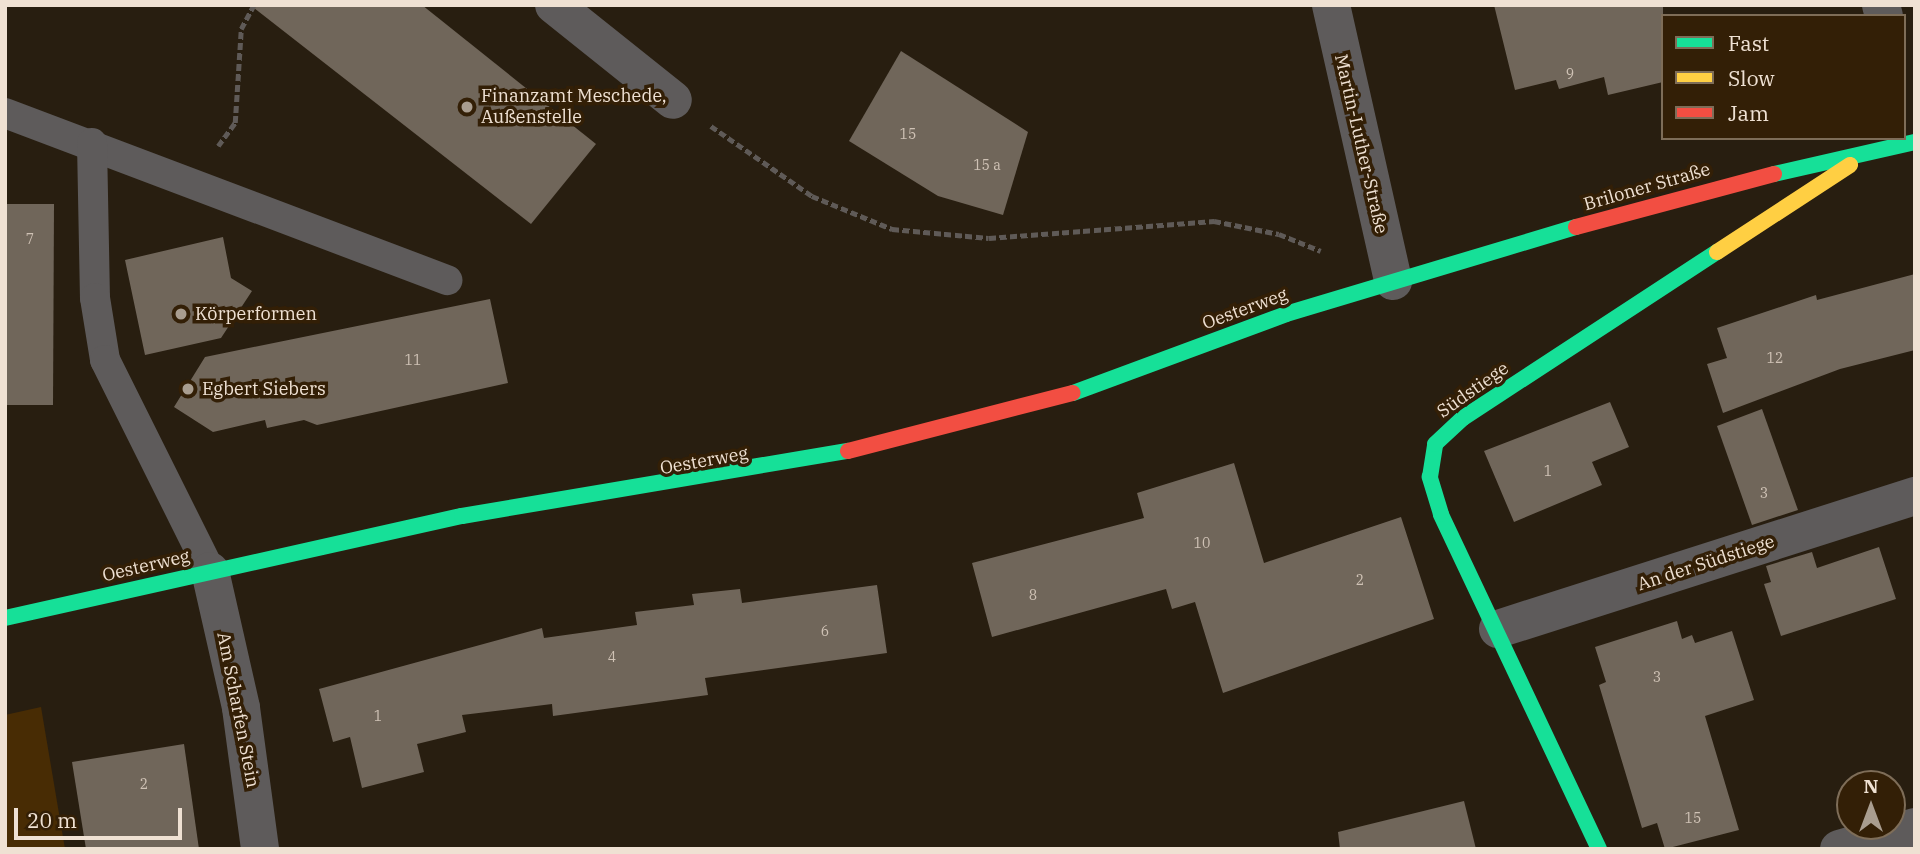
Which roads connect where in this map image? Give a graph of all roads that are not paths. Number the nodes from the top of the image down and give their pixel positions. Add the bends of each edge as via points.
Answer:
1 (554, 5) edge
2 (1331, 5) edge
3 (673, 100) road end
4 (5, 113) edge
5 (1915, 142) edge
6 (92, 143) junction
7 (1871, 151) junction
8 (448, 280) dead end
9 (1393, 281) junction
10 (1915, 496) edge
11 (210, 571) junction
12 (5, 618) edge
13 (1498, 629) junction
14 (1915, 827) edge
15 (260, 849) edge
16 (1599, 849) edge
17 (1839, 849) edge

1 - 3 street
2 - 9 street, Martin-Luther-Straße
4 - 6 lane
5 - 7 main road, Briloner Straße
6 - 8 lane
6 - 11 lane via 95,298 105,359
7 - 9 main road, Briloner Straße via 1733,183
7 - 13 main road, Südstiege via 1463,418 1435,444 1433,493
9 - 11 main road, Oesterweg via 1075,392 895,443 462,516
10 - 13 street, An der Südstiege
11 - 12 main road, Oesterweg
11 - 15 street, Am Scharfen Stein via 241,708
13 - 16 main road, Südstiege
14 - 17 street

